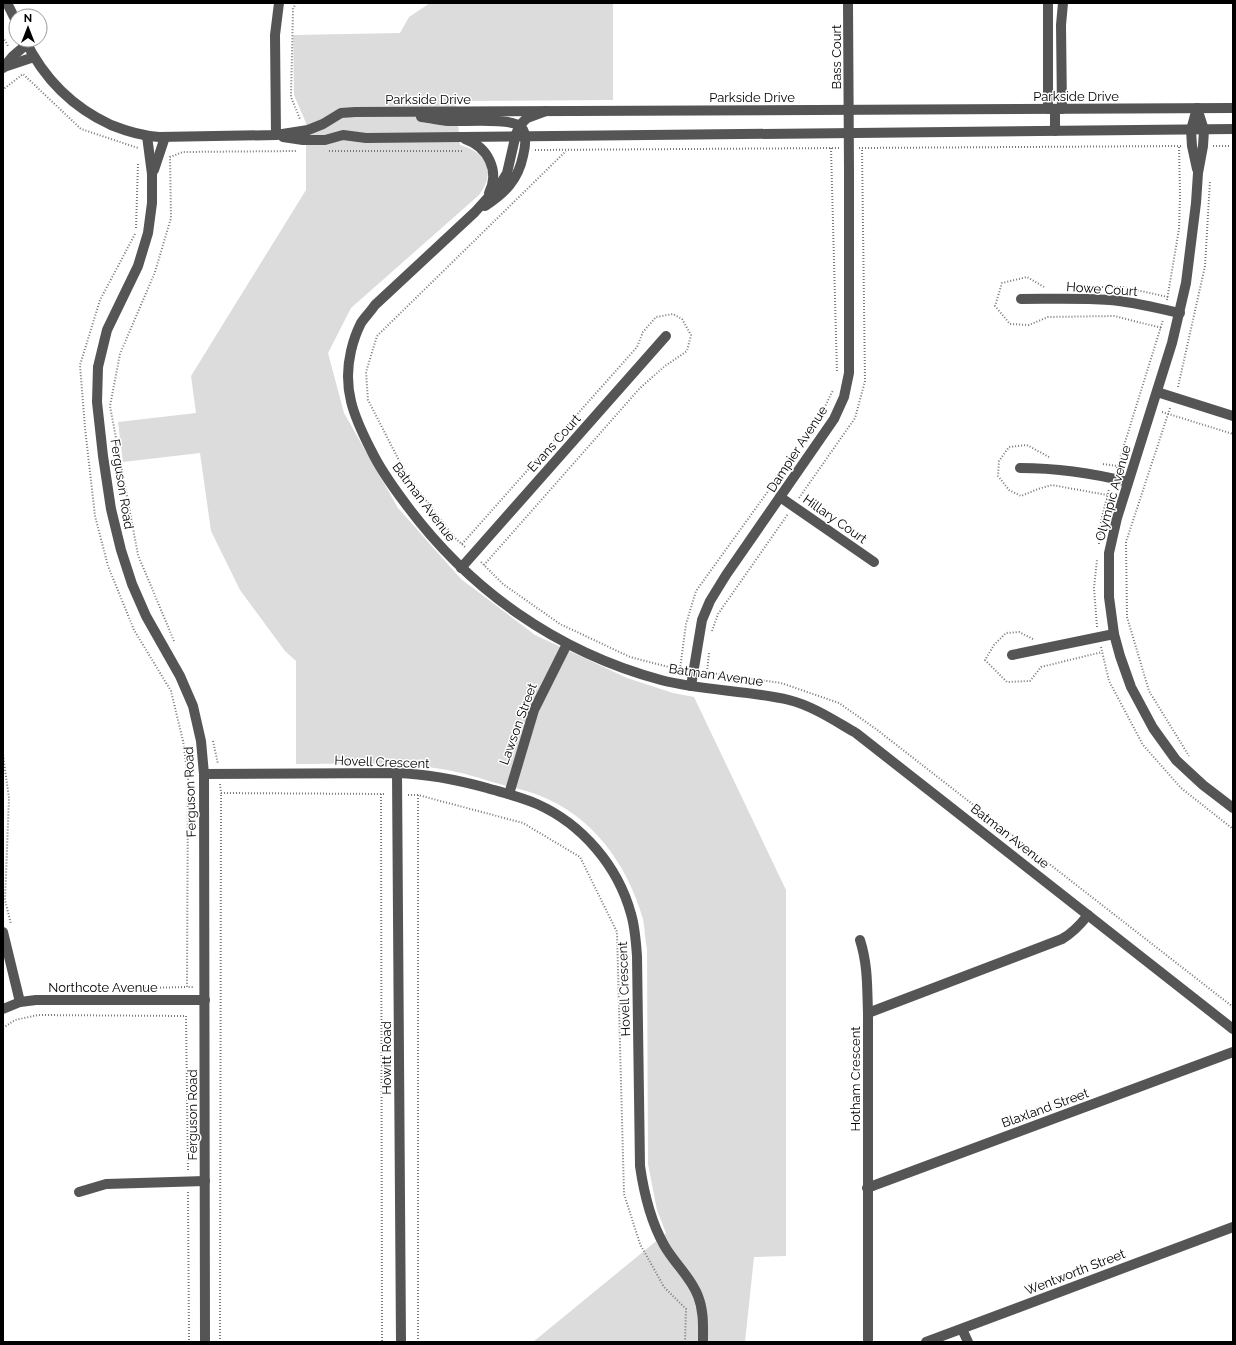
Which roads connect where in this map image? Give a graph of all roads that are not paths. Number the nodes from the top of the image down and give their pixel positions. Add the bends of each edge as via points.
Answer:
1 (279, 3) edge
2 (848, 3) edge
3 (1048, 3) edge
4 (1063, 3) edge
5 (1048, 25) junction
6 (1061, 25) junction
7 (20, 48) edge
8 (29, 48) edge
9 (34, 57) junction
10 (4, 68) edge
11 (1197, 108) junction
12 (1233, 108) edge
13 (1055, 109) junction
14 (849, 110) junction
15 (546, 111) junction
16 (396, 112) junction
17 (520, 125) junction
18 (1233, 129) edge
19 (1191, 130) junction
20 (1204, 130) junction
21 (1055, 131) junction
22 (849, 133) junction
23 (276, 135) junction
24 (147, 136) junction
25 (165, 137) junction
26 (460, 137) junction
27 (520, 137) junction
28 (1198, 173) junction
29 (152, 174) junction
30 (485, 200) junction
31 (475, 212) junction
32 (1021, 299) dead end
33 (1180, 313) junction
34 (666, 336) dead end
35 (1158, 392) junction
36 (1233, 416) edge
37 (1020, 468) dead end
38 (1128, 482) junction
39 (780, 497) junction
40 (874, 562) dead end
41 (460, 568) junction
42 (1114, 634) junction
43 (567, 644) junction
44 (1012, 655) dead end
45 (691, 686) junction
46 (397, 773) junction
47 (204, 774) junction
48 (508, 794) junction
49 (1233, 808) edge
50 (1088, 915) junction
51 (8, 931) edge
52 (860, 940) dead end
53 (205, 1000) junction
54 (20, 1002) junction
55 (3, 1009) edge
56 (868, 1013) junction
57 (1233, 1029) edge
58 (1233, 1052) edge
59 (205, 1180) junction
60 (867, 1188) junction
61 (79, 1192) dead end
62 (1233, 1227) edge
63 (962, 1329) junction
64 (205, 1342) edge
65 (401, 1342) edge
66 (702, 1342) edge
67 (868, 1342) edge
68 (926, 1342) edge
69 (968, 1342) edge

1 - 23 street via 275,36
2 - 14 street, Bass Court
3 - 5 street
4 - 6 street
5 - 6 street
5 - 13 street
6 - 13 street
7 - 10 street
8 - 9 street, Parkside Drive
9 - 10 street
9 - 24 street, Parkside Drive via 55,86 78,106 117,127
11 - 12 street, Parkside Drive
11 - 13 street, Parkside Drive
11 - 19 street
11 - 20 street
13 - 14 street, Parkside Drive
13 - 21 street
14 - 15 street, Parkside Drive
14 - 22 street, Bass Court
15 - 16 street, Parkside Drive
15 - 17 street via 527,118
16 - 17 street via 441,120 505,121
16 - 23 street, Parkside Drive via 344,113 303,131
17 - 27 street via 524,130
18 - 20 street, Parkside Drive
19 - 20 street, Parkside Drive
19 - 21 street, Parkside Drive
19 - 28 street, Olympic Avenue
20 - 28 street, Olympic Avenue via 1204,146
21 - 22 street, Parkside Drive
22 - 27 street, Parkside Drive
22 - 39 street, Dampier Avenue via 849,373 844,397 834,419
23 - 25 street, Parkside Drive
23 - 26 street, Parkside Drive via 297,140 328,139 343,135 366,138
24 - 25 street, Parkside Drive
24 - 29 street, Ferguson Road
25 - 29 street, Ferguson Road
26 - 27 street, Parkside Drive
26 - 30 street, Batman Avenue via 476,144 490,160 493,184
27 - 30 street, Batman Avenue via 507,173
27 - 31 street, Batman Avenue via 524,155 515,179 497,198
28 - 33 street, Olympic Avenue via 1191,247
29 - 47 street, Ferguson Road via 148,233 138,266 107,330 98,367 98,402 110,509 121,550 146,616 180,676 193,706 201,741
30 - 31 street, Batman Avenue
31 - 41 street, Batman Avenue via 375,305 361,323 348,364 351,407 374,457 419,522
32 - 33 street, Howe Court via 1112,300
33 - 35 street, Olympic Avenue
34 - 41 street, Evans Court
35 - 36 street
35 - 38 street, Olympic Avenue
37 - 38 street via 1079,472
38 - 42 street, Olympic Avenue via 1110,553 1109,597
39 - 40 street, Hillary Court
39 - 45 street, Dampier Avenue via 710,601 702,620
41 - 43 street, Batman Avenue via 534,625
42 - 44 street
42 - 49 street, Olympic Avenue via 1130,687 1153,728 1176,760
43 - 45 street, Batman Avenue via 627,669
43 - 48 street, Lawson Street via 534,710
45 - 50 street, Batman Avenue via 756,693 791,700 823,714 856,733
46 - 47 street, Hovell Crescent
46 - 48 street, Hovell Crescent via 456,780
46 - 65 street, Howitt Road
47 - 53 street, Ferguson Road
48 - 66 street, Hovell Crescent via 537,804 578,830 611,867 622,888 631,914 637,956 640,1166 643,1192 664,1246 698,1296
50 - 56 street, Hotham Crescent via 1074,931 1062,939
50 - 57 street, Batman Avenue
51 - 54 street
52 - 56 street via 867,971
53 - 54 street, Northcote Avenue
53 - 59 street, Ferguson Road
54 - 55 street, Northcote Avenue
56 - 60 street, Hotham Crescent
58 - 60 street, Blaxland Street
59 - 61 street via 106,1184
59 - 64 street, Ferguson Road
60 - 67 street, Hotham Crescent
62 - 63 street, Wentworth Street
63 - 68 street, Wentworth Street
63 - 69 street

